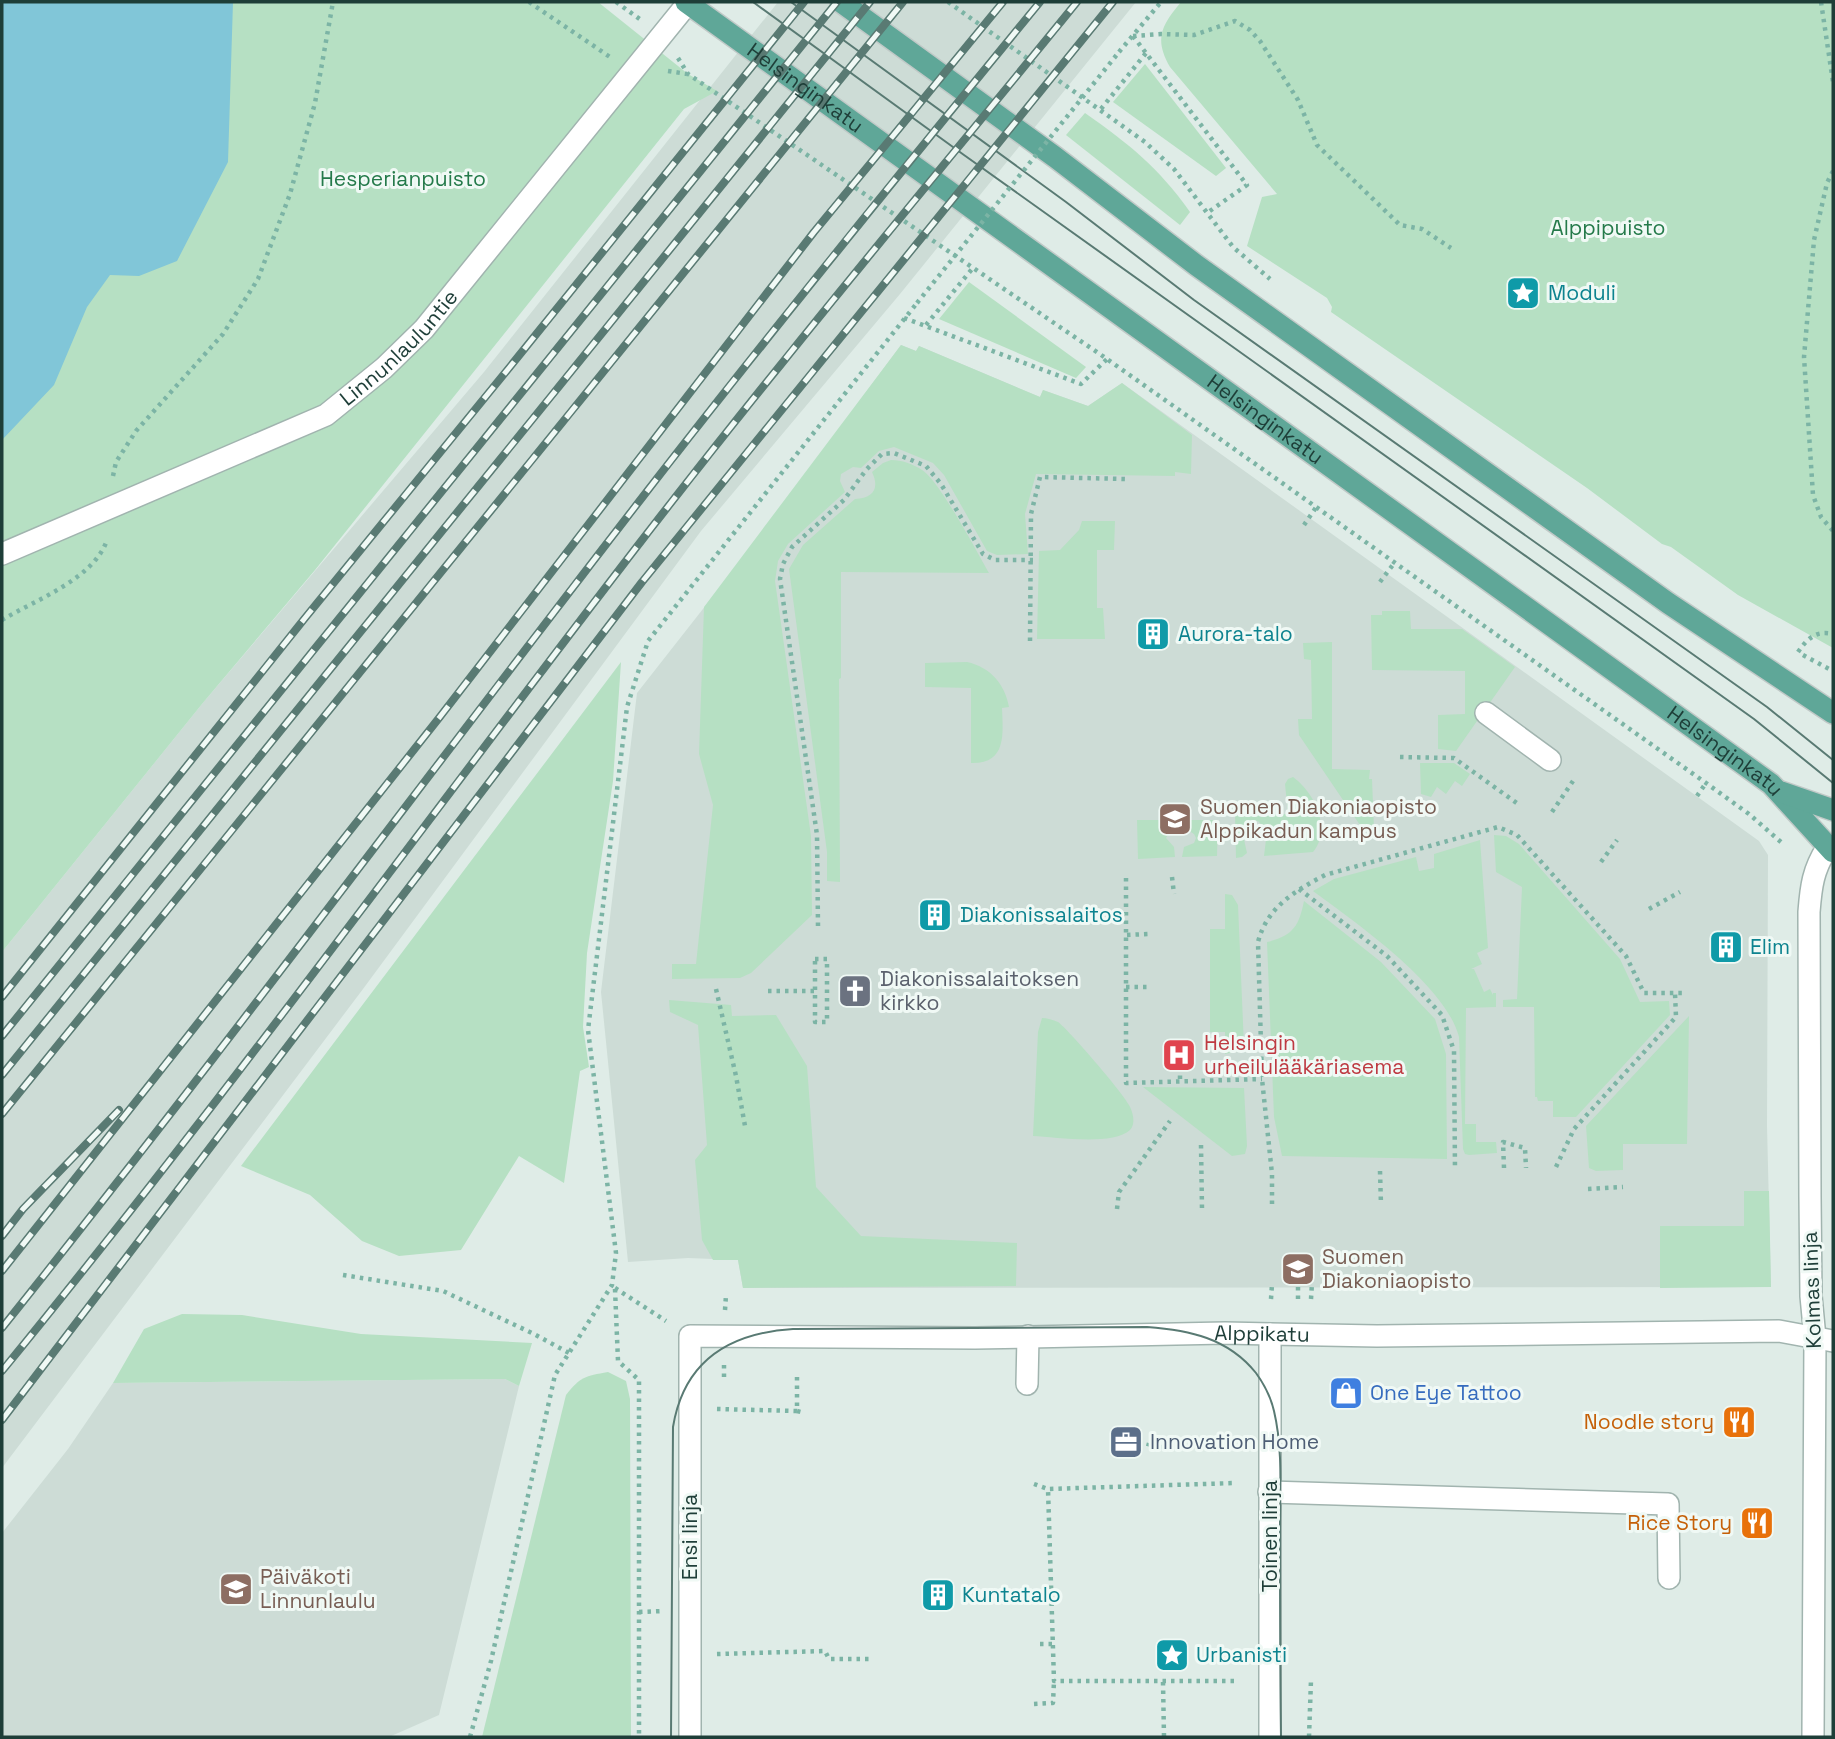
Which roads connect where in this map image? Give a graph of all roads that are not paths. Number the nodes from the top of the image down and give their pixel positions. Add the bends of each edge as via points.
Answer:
1 (841, 2) edge
2 (687, 3) edge
3 (2, 554) edge
4 (1486, 713) dead end
5 (1833, 713) edge
6 (1550, 760) dead end
7 (1779, 791) junction
8 (1833, 810) edge
9 (1830, 850) edge
10 (1269, 1334) junction
11 (690, 1336) joint
12 (1028, 1336) junction
13 (1824, 1339) edge
14 (1027, 1384) dead end
15 (1269, 1492) junction
16 (1670, 1578) dead end
17 (690, 1737) edge
18 (1270, 1737) edge
19 (1813, 1737) edge

1 - 5 main road via 1196,265 1578,539
2 - 3 street, Linnunlauluntie via 424,329 326,415
2 - 7 main road, Helsinginkatu
4 - 6 street
7 - 8 main road
7 - 9 main road, Helsinginkatu
9 - 13 street, Kolmas linja via 1816,867 1809,912 1811,1296
10 - 12 street, Alppikatu
10 - 13 street, Alppikatu via 1779,1331
10 - 15 street, Toinen linja
11 - 12 street, Alppikatu
11 - 17 street, Ensi linja
12 - 14 street
13 - 19 street, Kolmas linja
15 - 16 street via 1668,1504
15 - 18 street, Toinen linja

